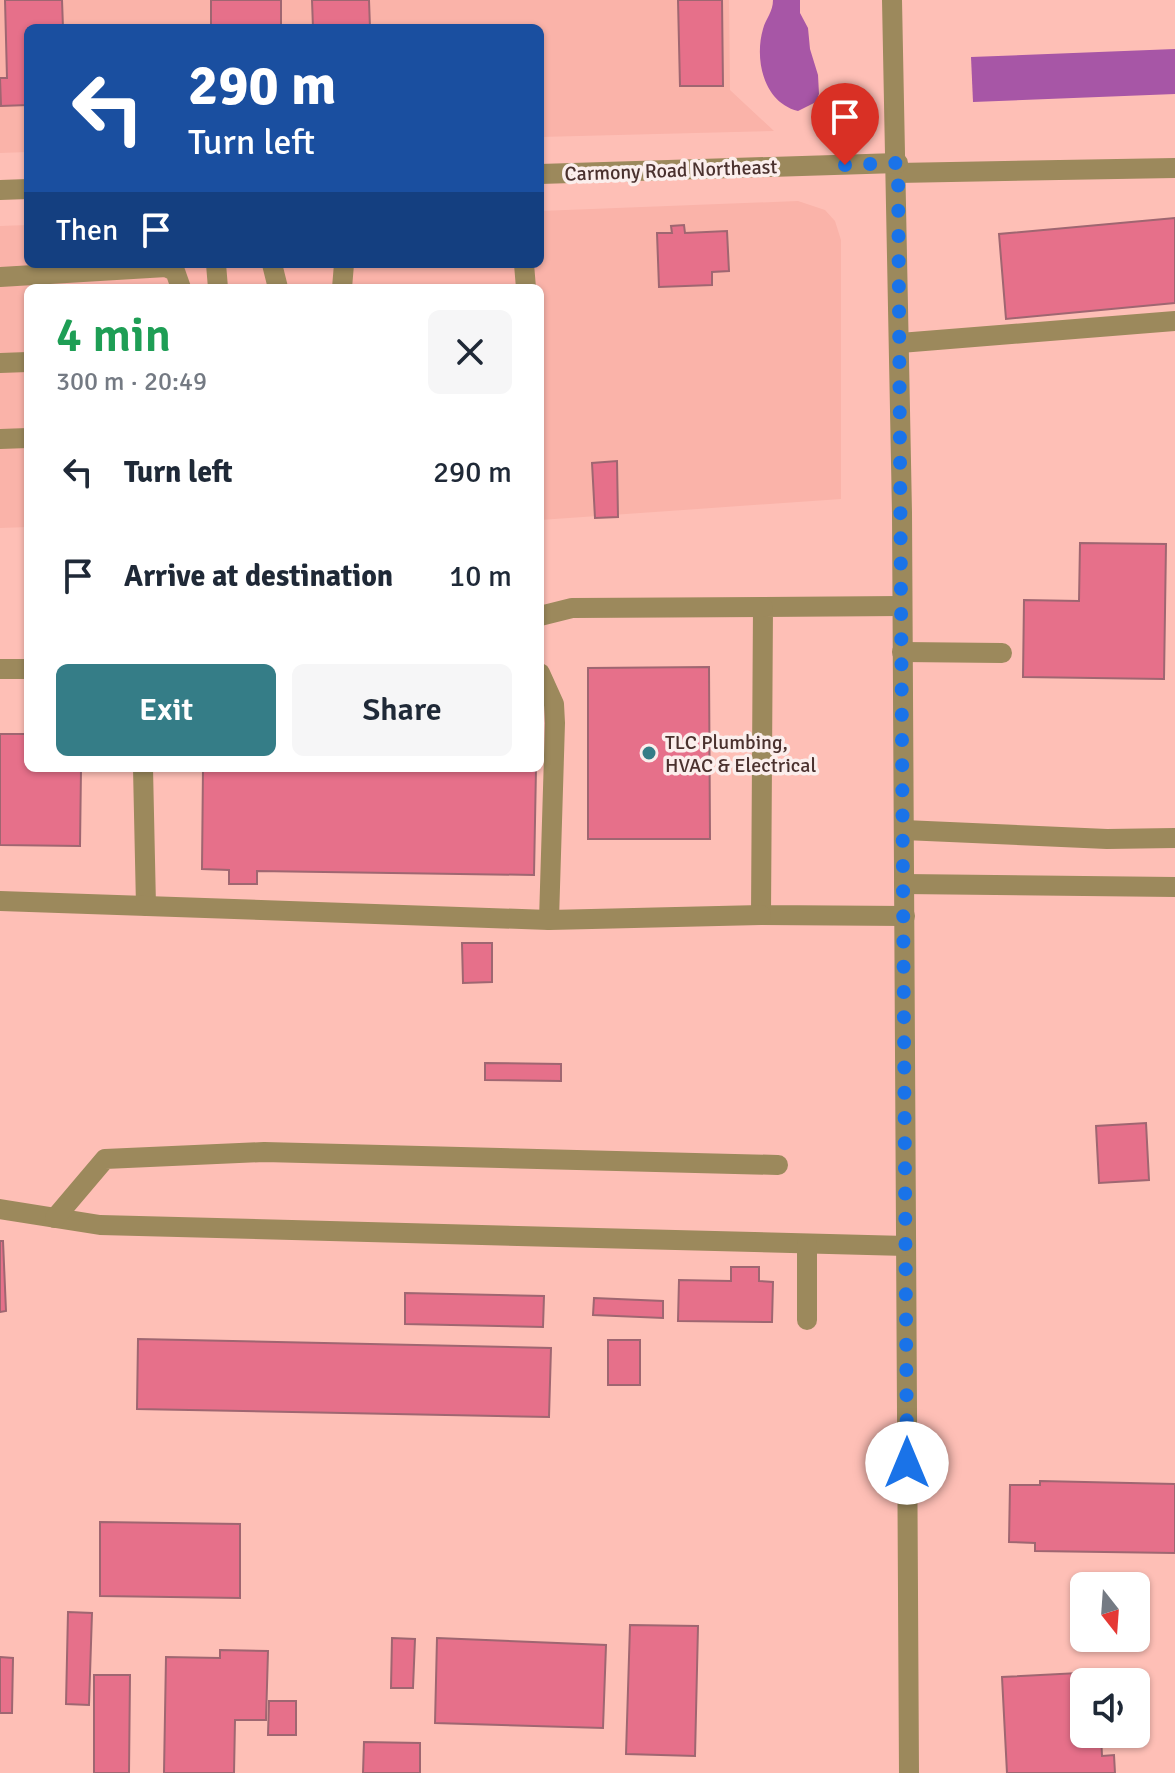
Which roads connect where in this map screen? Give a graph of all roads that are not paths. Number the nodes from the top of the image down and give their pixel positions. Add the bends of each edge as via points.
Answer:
1 (892, 0) edge
2 (897, 168) junction
3 (1175, 168) edge
4 (544, 174) edge
5 (24, 189) edge
6 (0, 190) edge
7 (149, 268) edge
8 (168, 268) edge
9 (0, 277) edge
10 (180, 284) edge
11 (1175, 321) edge
12 (900, 343) junction
13 (24, 362) edge
14 (0, 363) edge
15 (24, 438) edge
16 (0, 439) edge
17 (902, 606) junction
18 (763, 607) junction
19 (544, 615) edge
20 (902, 652) junction
21 (1002, 653) dead end
22 (0, 669) edge
23 (24, 669) edge
24 (544, 682) edge
25 (143, 772) edge
26 (904, 830) junction
27 (1175, 838) edge
28 (904, 884) junction
29 (1175, 887) edge
30 (0, 901) edge
31 (146, 906) junction
32 (761, 915) junction
33 (905, 916) junction
34 (549, 920) junction
35 (778, 1165) dead end
36 (0, 1209) edge
37 (55, 1218) junction
38 (807, 1244) junction
39 (906, 1246) junction
40 (807, 1320) dead end
41 (909, 1773) edge

1 - 2 street
2 - 3 street, Carmony Road Northeast
2 - 4 street, Carmony Road Northeast
2 - 12 street
5 - 6 street
7 - 9 street
8 - 10 street
11 - 12 street
12 - 17 street
13 - 14 street
15 - 16 street
17 - 18 street
17 - 20 street
18 - 19 street via 572,608
18 - 32 street
20 - 21 street
20 - 26 street
22 - 23 street
24 - 34 street via 555,723
25 - 31 street
26 - 27 street
26 - 28 street
28 - 29 street
28 - 33 street
30 - 31 street
31 - 34 street
32 - 33 street
32 - 34 street
33 - 39 street
35 - 37 street via 264,1152 105,1159
36 - 37 street
37 - 38 street via 100,1225
38 - 39 street
38 - 40 street
39 - 41 street

